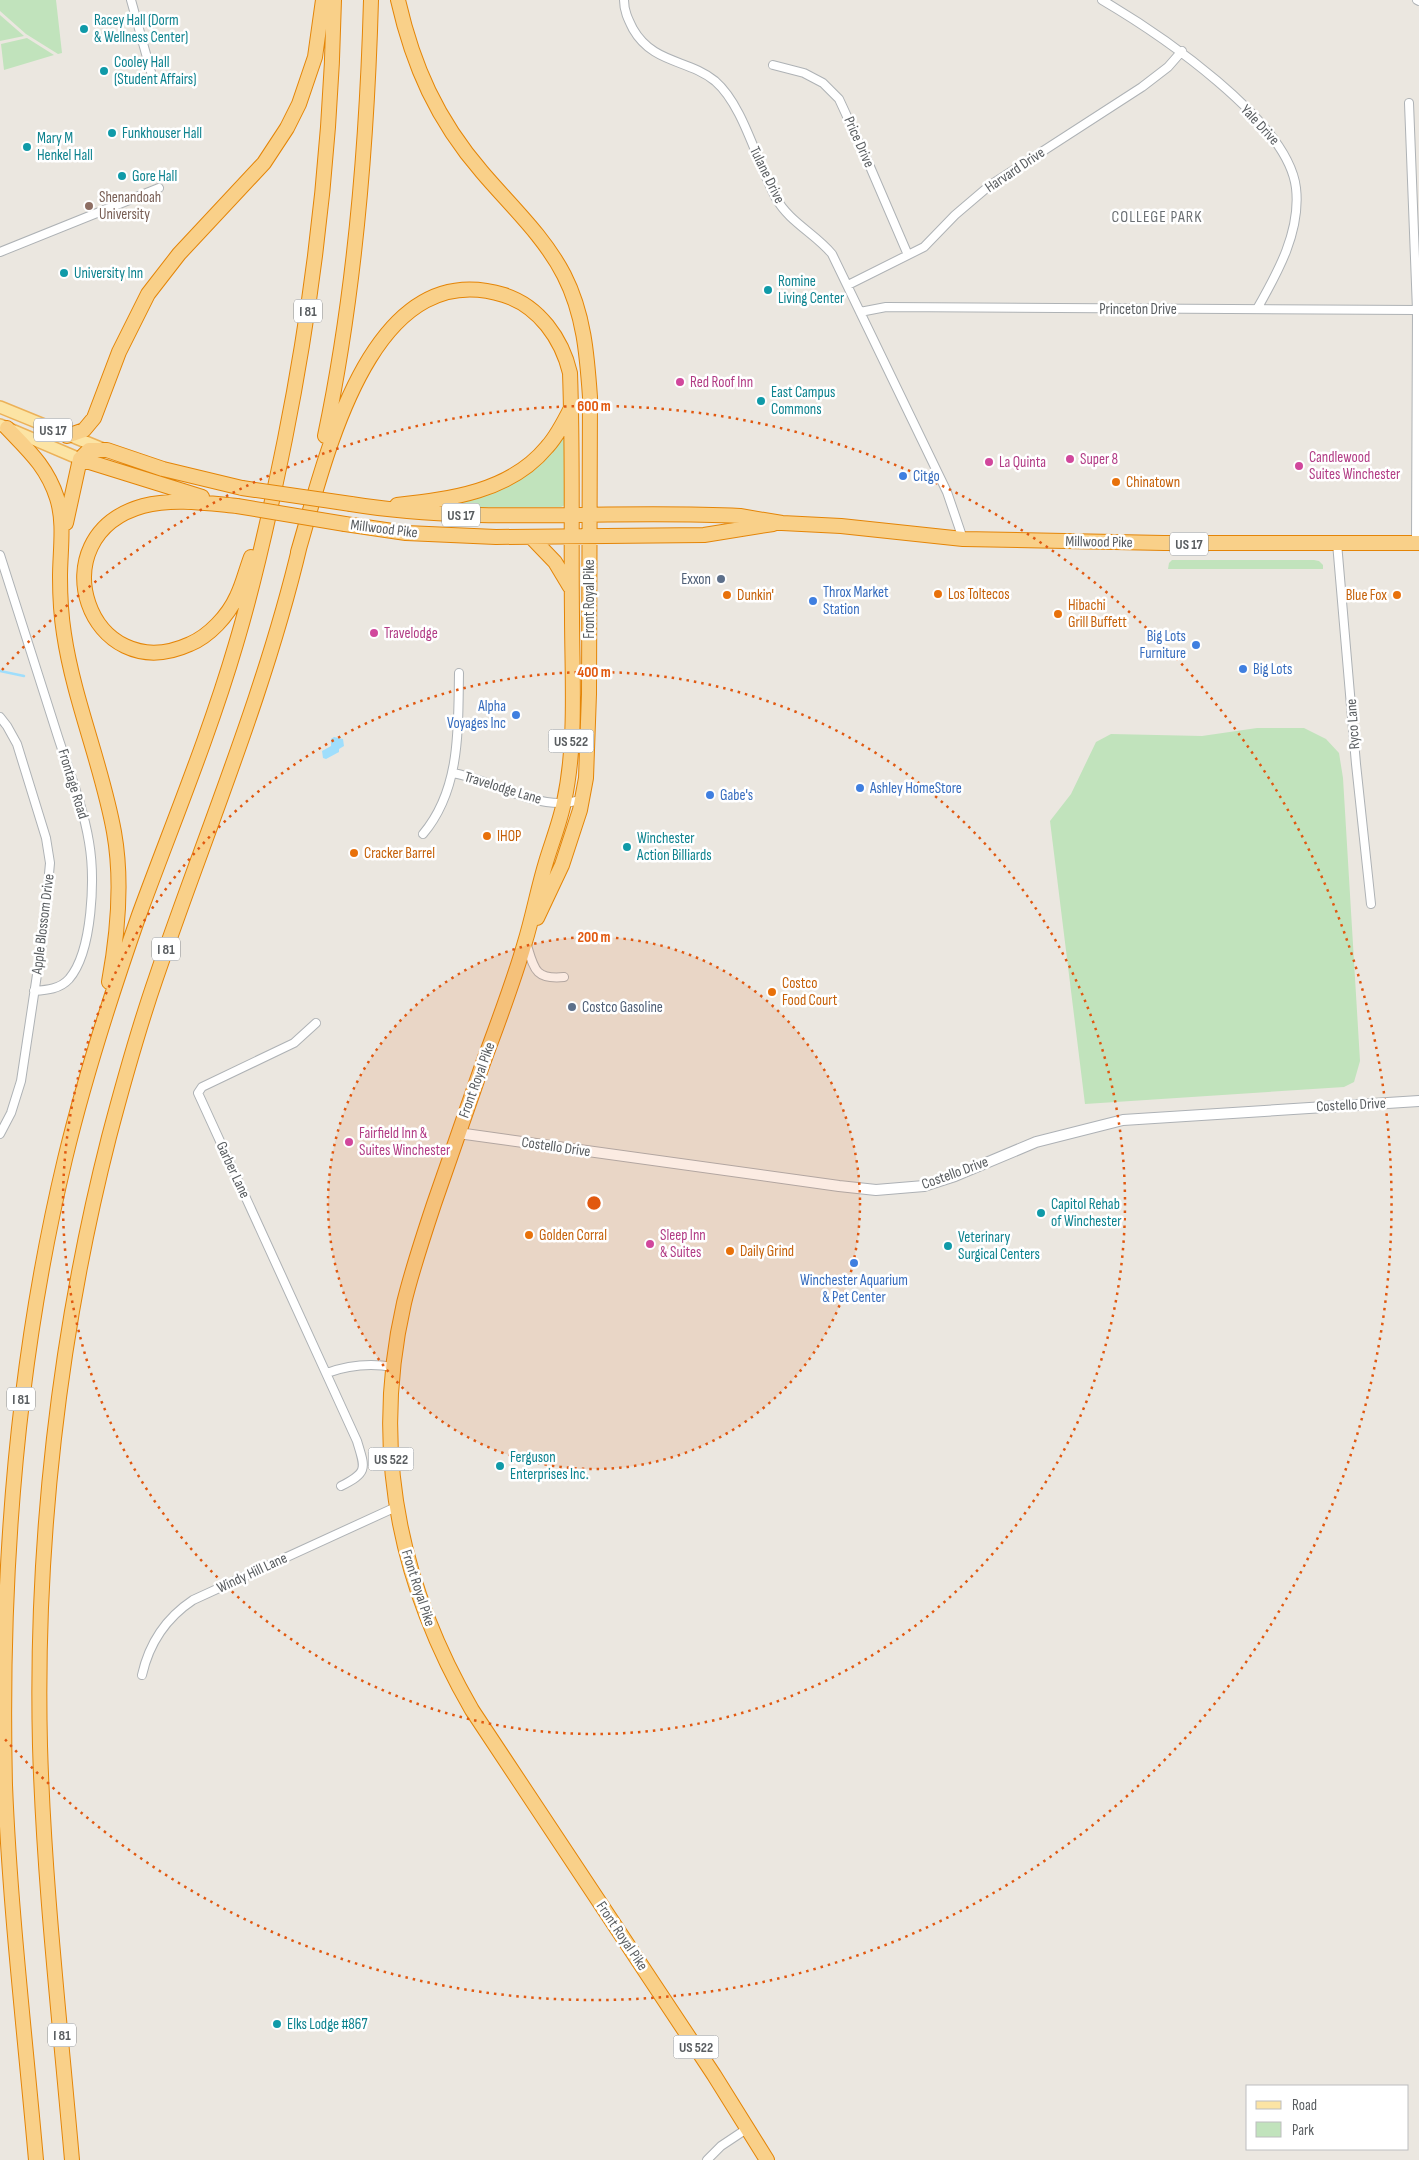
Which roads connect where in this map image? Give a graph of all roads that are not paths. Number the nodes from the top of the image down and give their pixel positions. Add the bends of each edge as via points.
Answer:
1 (131, 0) edge
2 (324, 0) edge
3 (334, 0) edge
4 (371, 0) edge
5 (398, 0) edge
6 (624, 0) edge
7 (1102, 0) edge
8 (1182, 51) junction
9 (773, 65) dead end
10 (151, 72) dead end
11 (1409, 103) dead end
12 (1410, 127) junction
13 (1419, 127) edge
14 (159, 188) dead end
15 (0, 252) edge
16 (908, 255) junction
17 (1417, 258) edge
18 (848, 285) junction
19 (1257, 309) junction
20 (1417, 310) junction
21 (860, 312) junction
22 (0, 408) edge
23 (571, 408) junction
24 (4, 426) edge
25 (67, 436) junction
26 (107, 450) junction
27 (80, 459) junction
28 (237, 506) junction
29 (370, 507) junction
30 (571, 515) junction
31 (589, 515) junction
32 (268, 523) junction
33 (782, 523) junction
34 (571, 536) junction
35 (588, 536) junction
36 (531, 537) junction
37 (963, 539) junction
38 (1418, 543) edge
39 (1337, 544) junction
40 (61, 550) junction
41 (298, 552) junction
42 (0, 556) edge
43 (572, 589) junction
44 (460, 673) dead end
45 (0, 717) edge
46 (453, 773) junction
47 (582, 799) junction
48 (564, 803) junction
49 (423, 834) dead end
50 (1372, 904) dead end
51 (526, 941) junction
52 (564, 977) dead end
53 (34, 991) junction
54 (316, 1023) dead end
55 (94, 1052) junction
56 (1419, 1101) edge
57 (458, 1132) junction
58 (0, 1134) edge
59 (393, 1367) junction
60 (327, 1373) junction
61 (341, 1486) dead end
62 (396, 1507) junction
63 (142, 1675) dead end
64 (748, 2128) junction
65 (36, 2160) edge
66 (72, 2160) edge
67 (707, 2160) edge
68 (767, 2160) edge

1 - 10 street
2 - 25 highway via 315,57 287,128 264,163 179,254 148,294 119,352 94,418 84,430
3 - 32 highway, I 81 via 329,126 322,201 297,378
4 - 41 highway, I 81 via 369,79 356,236 336,385
5 - 31 highway, Front Royal Pike via 417,67 438,109 470,157 548,249 571,291 582,324 588,358
6 - 18 street, Tulane Drive via 625,11 636,34 652,50 706,74 724,90 776,200 790,217 824,244
7 - 8 street, Yale Drive
8 - 16 street, Harvard Drive via 1142,88 990,186 924,247
8 - 19 street, Yale Drive via 1270,134 1282,149 1293,174 1296,205 1289,243
9 - 16 street, Price Drive via 804,73 823,83 839,99
11 - 12 street
12 - 13 street
12 - 17 street
14 - 15 street
16 - 18 street, Harvard Drive
17 - 20 street
18 - 21 street, Tulane Drive
19 - 20 street, Princeton Drive
19 - 21 street, Princeton Drive via 886,307
20 - 38 street
21 - 37 street, Tulane Drive via 947,492
22 - 25 main road, Millwood Pike / US 17
23 - 29 highway via 546,449 522,469 494,485 458,497
23 - 30 highway, Front Royal Pike
23 - 41 highway, Front Royal Pike via 570,373 564,350 550,327 531,310 509,297 483,291 455,291 427,300 395,326 367,361 355,384 336,426
24 - 27 main road, Millwood Pike / US 17
24 - 40 highway via 35,456 51,482 60,514
25 - 26 main road, Millwood Pike / US 17
26 - 27 highway via 89,450
26 - 29 highway, Millwood Pike / US 17, bridge via 163,469 242,488
27 - 28 highway, Millwood Pike / US 17
27 - 40 highway via 70,494
28 - 32 highway via 158,503 128,512 105,528 89,551 83,577 87,604 108,634 137,651 159,652 183,648 204,636 221,620 237,597 258,538
28 - 36 highway, Millwood Pike / US 17, bridge via 444,536
29 - 30 highway, Millwood Pike / US 17 via 469,516
30 - 31 highway, Millwood Pike / US 17
30 - 34 highway, Front Royal Pike
31 - 33 highway, Millwood Pike / US 17 via 746,516
31 - 35 highway, Front Royal Pike / US 522
32 - 55 highway, I 81 via 220,693 132,934
33 - 35 highway, Millwood Pike / US 17 via 704,535
33 - 37 highway, Millwood Pike / US 17
34 - 35 highway, Millwood Pike / US 17
34 - 36 highway, Millwood Pike / US 17
34 - 43 highway, Front Royal Pike / US 522
35 - 47 highway, Front Royal Pike / US 522 via 588,748
36 - 43 highway via 555,562
37 - 39 highway, Millwood Pike / US 17
38 - 39 highway, Millwood Pike / US 17
39 - 50 street, Ryco Lane
40 - 55 highway via 60,600 64,636 110,814 118,876 116,936
41 - 66 highway, I 81 via 260,688 138,1031 94,1204 78,1278 65,1364 47,1525 40,1746
42 - 53 street, Frontage Road via 82,811 91,858 91,906 87,935 78,963 69,979 61,985
43 - 48 highway, Front Royal Pike / US 522 via 572,736
44 - 46 street
45 - 53 street, Apple Blossom Drive via 17,744 49,855 49,890
46 - 48 street, Travelodge Lane via 540,800
46 - 49 street via 434,821
47 - 48 street, Travelodge Lane
47 - 51 highway, Front Royal Pike / US 522 via 562,865
48 - 51 highway, Front Royal Pike / US 522
51 - 52 street via 533,964 540,974 549,978
51 - 57 highway, Front Royal Pike / US 522
53 - 58 street, Apple Blossom Drive via 20,1081 9,1118
54 - 60 street, Garber Lane via 294,1043 202,1087 198,1093
55 - 65 highway, I 81 via 62,1172 34,1313 18,1430 5,1580 3,1698 7,1828
56 - 57 street, Costello Drive via 1123,1120 1036,1142 939,1182 891,1190 839,1186
57 - 59 highway, Front Royal Pike / US 522 via 412,1273
59 - 60 street via 353,1366
59 - 62 highway, Front Royal Pike / US 522 via 391,1450
60 - 61 street, Garber Lane via 357,1441 363,1468 358,1478
62 - 63 street, Windy Hill Lane via 193,1600 165,1626 148,1656
62 - 64 highway, Front Royal Pike / US 522 via 419,1598 455,1681
64 - 67 street
64 - 68 highway, Front Royal Pike / US 522

